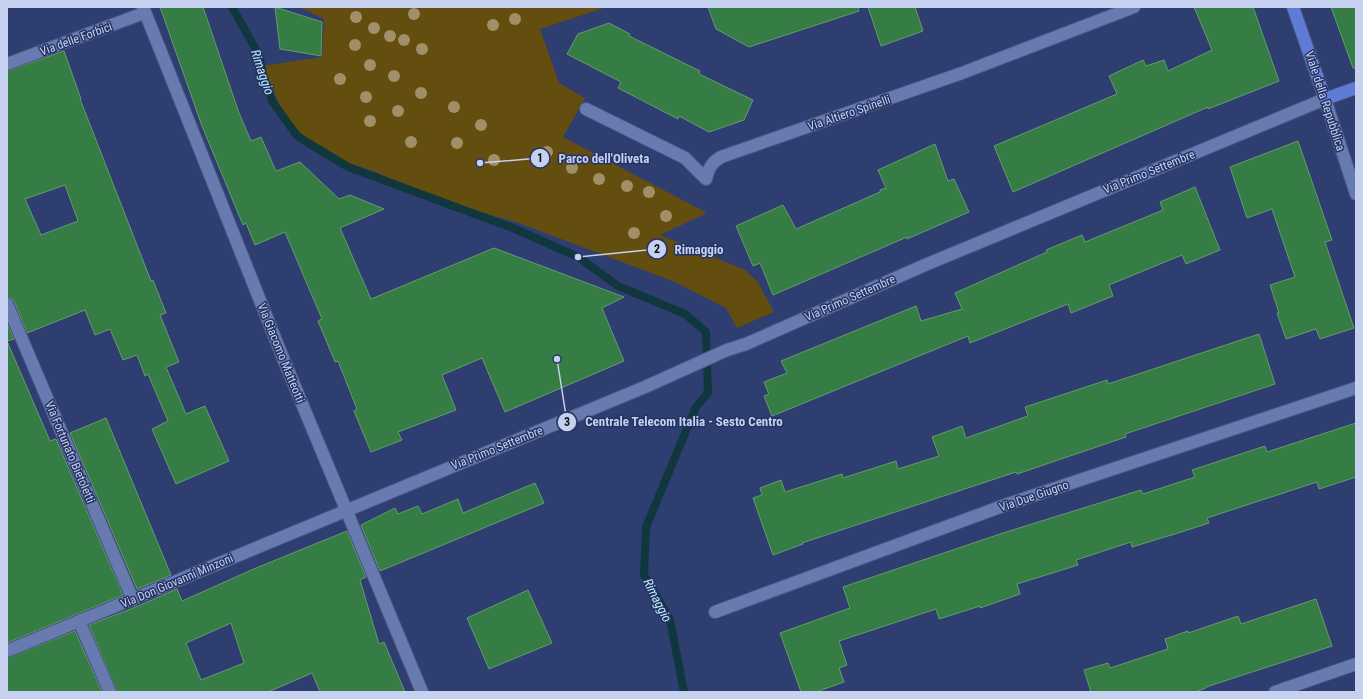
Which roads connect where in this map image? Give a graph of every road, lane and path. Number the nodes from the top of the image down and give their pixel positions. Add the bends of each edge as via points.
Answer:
1 (1134, 7) edge
2 (1293, 7) edge
3 (143, 10) edge
4 (7, 64) edge
5 (1356, 88) edge
6 (1325, 99) junction
7 (586, 109) dead end
8 (1356, 194) edge
9 (7, 304) edge
10 (1356, 388) edge
11 (346, 511) junction
12 (133, 600) junction
13 (715, 612) dead end
14 (79, 621) junction
15 (7, 651) edge
16 (1356, 664) edge
17 (110, 692) edge
18 (422, 692) edge
19 (1275, 692) edge

1 - 7 street, Via Altiero Spinelli via 962,73 721,157 713,161 708,168 706,179 685,158
2 - 6 main road, Viale della Repubblica
3 - 4 street, Via delle Forbici
3 - 11 street, Via Giacomo Matteotti
5 - 6 main road, Via Primo Settembre
6 - 8 street, Viale della Repubblica
6 - 11 street, Via Primo Settembre via 925,265 645,388
9 - 12 street, Via Fortunato Bietoletti
10 - 13 street, Via Due Giugno via 1008,504
11 - 12 street, Via Don Giovanni Minzoni
11 - 18 street, Via Giacomo Matteotti
12 - 14 street, Via Don Giovanni Minzoni
14 - 15 street, Via Don Giovanni Minzoni
14 - 17 street
16 - 19 street

